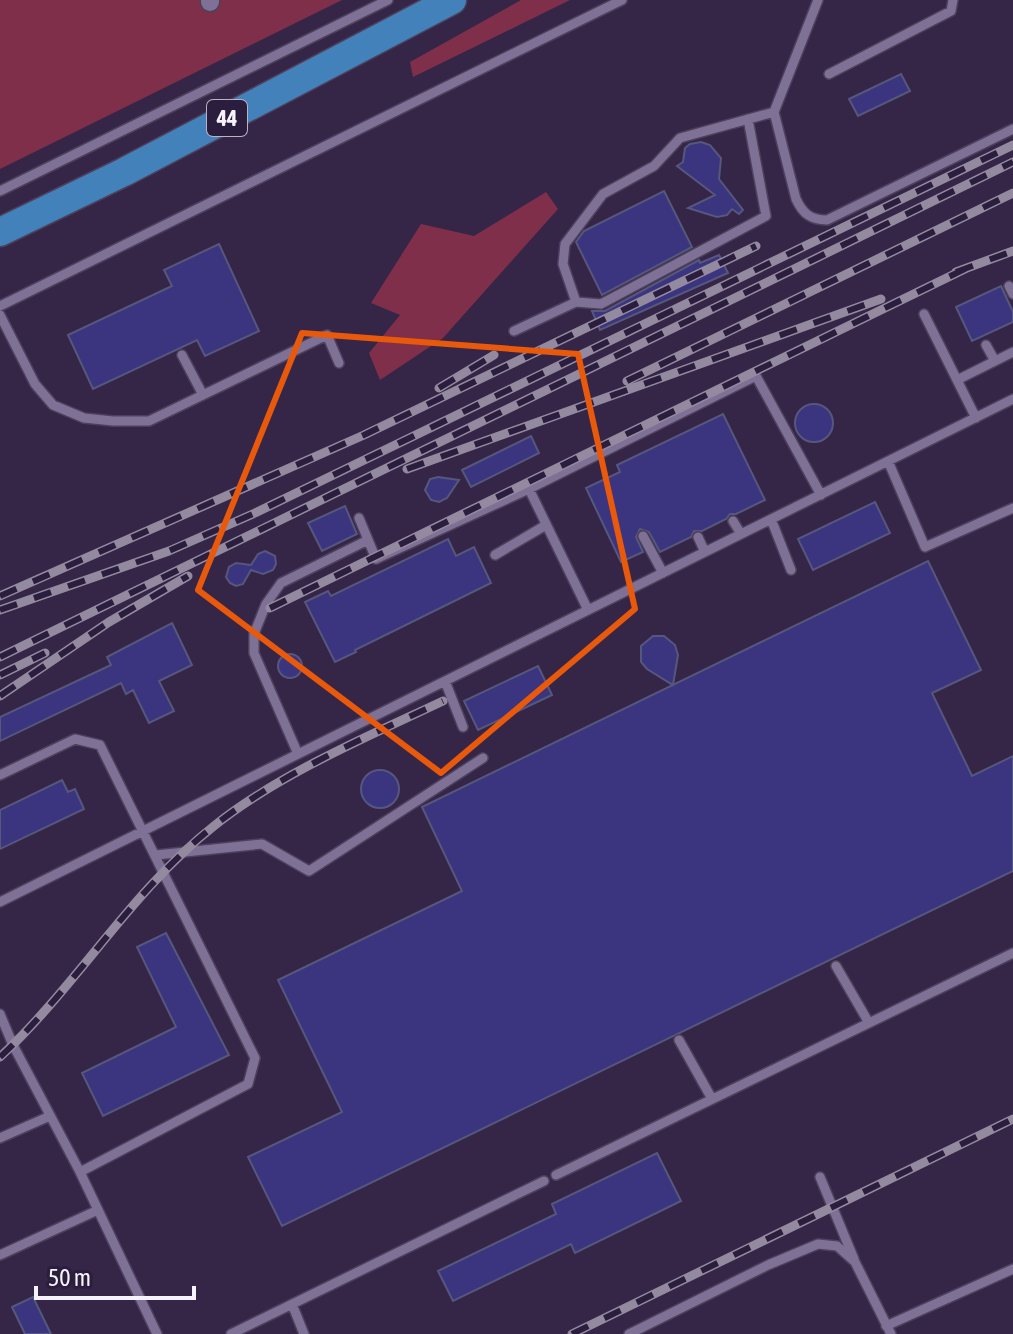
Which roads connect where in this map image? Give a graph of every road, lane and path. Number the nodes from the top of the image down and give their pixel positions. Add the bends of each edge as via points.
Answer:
1 (388, 0) edge
2 (452, 0) edge
3 (622, 0) edge
4 (818, 0) edge
5 (953, 0) edge
6 (829, 74) dead end
7 (774, 112) junction
8 (748, 119) junction
9 (1013, 129) edge
10 (0, 191) edge
11 (0, 232) edge
12 (576, 302) junction
13 (0, 306) edge
14 (924, 314) dead end
15 (0, 315) edge
16 (514, 331) dead end
17 (986, 345) dead end
18 (1013, 352) edge
19 (182, 355) dead end
20 (995, 361) junction
21 (339, 363) dead end
22 (957, 380) junction
23 (203, 395) junction
24 (1013, 399) edge
25 (976, 418) junction
26 (888, 461) junction
27 (529, 489) junction
28 (821, 495) junction
29 (1013, 508) edge
30 (359, 518) dead end
31 (771, 519) junction
32 (733, 521) dead end
33 (546, 525) junction
34 (741, 534) junction
35 (643, 536) dead end
36 (698, 537) dead end
37 (368, 540) junction
38 (705, 552) junction
39 (495, 555) dead end
40 (791, 570) dead end
41 (663, 573) junction
42 (588, 610) junction
43 (445, 681) junction
44 (463, 727) dead end
45 (298, 754) junction
46 (483, 758) dead end
47 (0, 775) edge
48 (144, 831) junction
49 (156, 855) junction
50 (0, 902) edge
51 (1013, 953) edge
52 (836, 966) dead end
53 (1, 1020) edge
54 (869, 1023) junction
55 (679, 1040) dead end
56 (712, 1099) junction
57 (50, 1116) junction
58 (0, 1138) edge
59 (80, 1172) junction
60 (556, 1175) dead end
61 (820, 1177) dead end
62 (544, 1181) dead end
63 (98, 1210) junction
64 (0, 1255) edge
65 (855, 1262) junction
66 (1013, 1269) edge
67 (292, 1304) junction
68 (889, 1330) edge
69 (157, 1334) edge
70 (231, 1334) edge
71 (304, 1334) edge
72 (629, 1334) edge

1 - 10 lane
2 - 11 main road, 44
3 - 13 lane
4 - 7 lane
5 - 6 lane via 951,11
7 - 8 lane
7 - 9 lane via 796,199 817,220 827,220
8 - 12 lane via 680,138 654,166 603,194 565,244 563,264
8 - 12 lane via 766,216 601,304
12 - 16 lane
14 - 22 lane
15 - 23 lane via 35,384 53,405 84,418 149,421
17 - 20 lane
18 - 20 lane
19 - 23 lane
20 - 22 lane
21 - 23 lane via 327,335
22 - 25 lane
24 - 25 lane
25 - 26 lane
26 - 28 lane
26 - 29 lane via 925,547
27 - 28 lane via 756,376
27 - 33 lane
27 - 37 lane via 376,559
28 - 31 lane
30 - 37 lane
31 - 34 lane
31 - 40 lane
32 - 34 lane
33 - 39 lane
33 - 42 lane
34 - 38 lane
35 - 41 lane
36 - 38 lane
37 - 45 lane via 281,583 254,634 254,653
38 - 41 lane
41 - 42 lane
42 - 43 lane
43 - 44 lane
43 - 45 lane
45 - 48 lane
46 - 49 lane via 309,871 262,844
47 - 48 lane via 75,739 100,745
48 - 49 lane
48 - 50 lane
49 - 59 lane via 255,1058 248,1084
51 - 54 lane
52 - 54 lane
53 - 57 lane
54 - 56 lane
55 - 56 lane
56 - 60 lane
57 - 58 lane
57 - 59 lane
59 - 63 lane
61 - 65 lane
62 - 67 lane
63 - 64 lane
63 - 69 lane
65 - 68 lane
65 - 72 lane via 837,1246 818,1244
66 - 68 lane
67 - 70 lane
67 - 71 lane

